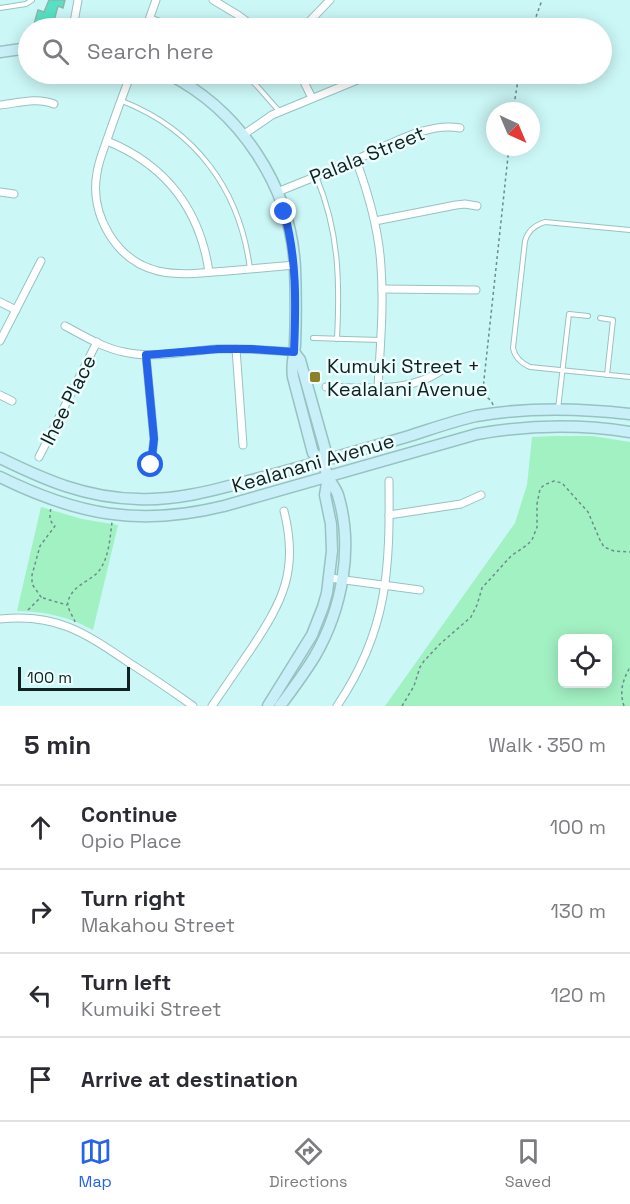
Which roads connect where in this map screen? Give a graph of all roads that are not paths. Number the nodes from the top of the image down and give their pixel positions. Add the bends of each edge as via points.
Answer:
1 (32, 0) edge
2 (78, 0) edge
3 (156, 0) edge
4 (213, 0) edge
5 (231, 0) edge
6 (330, 0) edge
7 (0, 8) edge
8 (226, 8) junction
9 (150, 17) edge
10 (75, 18) edge
11 (240, 18) edge
12 (313, 18) edge
13 (18, 49) edge
14 (0, 52) edge
15 (127, 84) edge
16 (187, 84) edge
17 (255, 84) edge
18 (305, 84) edge
19 (347, 84) edge
20 (312, 98) junction
21 (121, 101) junction
22 (54, 104) dead end
23 (0, 105) edge
24 (279, 112) junction
25 (460, 128) dead end
26 (243, 135) junction
27 (107, 141) junction
28 (356, 160) junction
29 (316, 176) junction
30 (0, 192) edge
31 (277, 192) junction
32 (14, 194) dead end
33 (477, 206) dead end
34 (375, 221) junction
35 (630, 230) edge
36 (41, 261) dead end
37 (295, 265) junction
38 (250, 269) junction
39 (209, 272) junction
40 (382, 289) junction
41 (476, 290) dead end
42 (0, 302) edge
43 (16, 310) junction
44 (588, 316) dead end
45 (600, 318) dead end
46 (65, 326) dead end
47 (313, 338) dead end
48 (337, 339) junction
49 (380, 340) junction
50 (0, 341) edge
51 (97, 342) junction
52 (236, 349) junction
53 (294, 352) junction
54 (146, 355) junction
55 (447, 366) dead end
56 (562, 371) junction
57 (607, 375) junction
58 (630, 377) edge
59 (326, 387) dead end
60 (378, 388) junction
61 (0, 395) edge
62 (12, 401) dead end
63 (558, 410) junction
64 (630, 414) edge
65 (630, 432) edge
66 (243, 445) dead end
67 (39, 457) dead end
68 (0, 458) edge
69 (323, 461) junction
70 (151, 465) dead end
71 (0, 477) edge
72 (328, 477) junction
73 (389, 482) dead end
74 (481, 495) dead end
75 (284, 511) dead end
76 (389, 515) junction
77 (330, 578) junction
78 (342, 580) junction
79 (385, 586) junction
80 (420, 590) dead end
81 (0, 619) edge
82 (193, 706) edge
83 (212, 706) edge
84 (268, 706) edge
85 (280, 706) edge
86 (337, 706) edge

1 - 7 lane
2 - 10 street
3 - 9 street
4 - 8 street
5 - 8 street
6 - 12 street
8 - 11 street
13 - 14 street
15 - 21 street
16 - 26 street
17 - 24 lane
18 - 20 street
19 - 20 street
20 - 24 street
21 - 27 street
21 - 38 lane via 174,129 206,161 236,212
22 - 23 street via 35,100
24 - 26 street
25 - 28 street, Palala Street via 435,127
26 - 31 street
27 - 39 street via 140,158 176,191 201,235
27 - 39 street via 97,173 96,201 110,237 138,262 155,270 173,274
28 - 29 street, Palala Street
28 - 34 street
29 - 31 street, Palala Street
29 - 48 lane via 329,210 337,253
30 - 32 street
31 - 37 street via 289,228
33 - 34 street via 456,205
34 - 40 street
35 - 56 lane via 545,222 527,234 514,353 530,367
36 - 43 street
37 - 38 street
37 - 53 street
38 - 39 street
40 - 41 street
40 - 49 street
42 - 43 street
43 - 50 street
44 - 56 lane via 569,314
45 - 57 lane via 613,320
46 - 51 street
47 - 48 lane
48 - 49 lane
49 - 60 street
51 - 54 street via 122,352
51 - 67 street, Ihee Place
52 - 53 street
52 - 54 street
52 - 66 street
53 - 69 street via 293,377 313,453
54 - 70 street via 154,439
55 - 60 street via 434,375 399,387
56 - 57 lane
56 - 63 lane
57 - 58 lane
59 - 60 street
61 - 62 street
63 - 64 street, Kealanani Avenue
63 - 69 street, Kealanani Avenue via 474,417
65 - 72 street, Kealanani Avenue via 569,426 495,431
68 - 69 street, Kealanani Avenue via 71,489 138,499 203,493
69 - 72 street
71 - 72 street, Kealanani Avenue via 84,510 155,516 224,506
72 - 77 street via 325,495 332,538
72 - 78 street via 338,495 343,523
73 - 76 street
74 - 76 street via 461,504
75 - 83 street via 290,547 282,594 268,624
76 - 79 street
77 - 78 street
77 - 84 street via 312,635
78 - 79 street
78 - 85 street via 323,640
79 - 80 street
79 - 86 street via 367,653
81 - 82 street via 51,621 76,629

